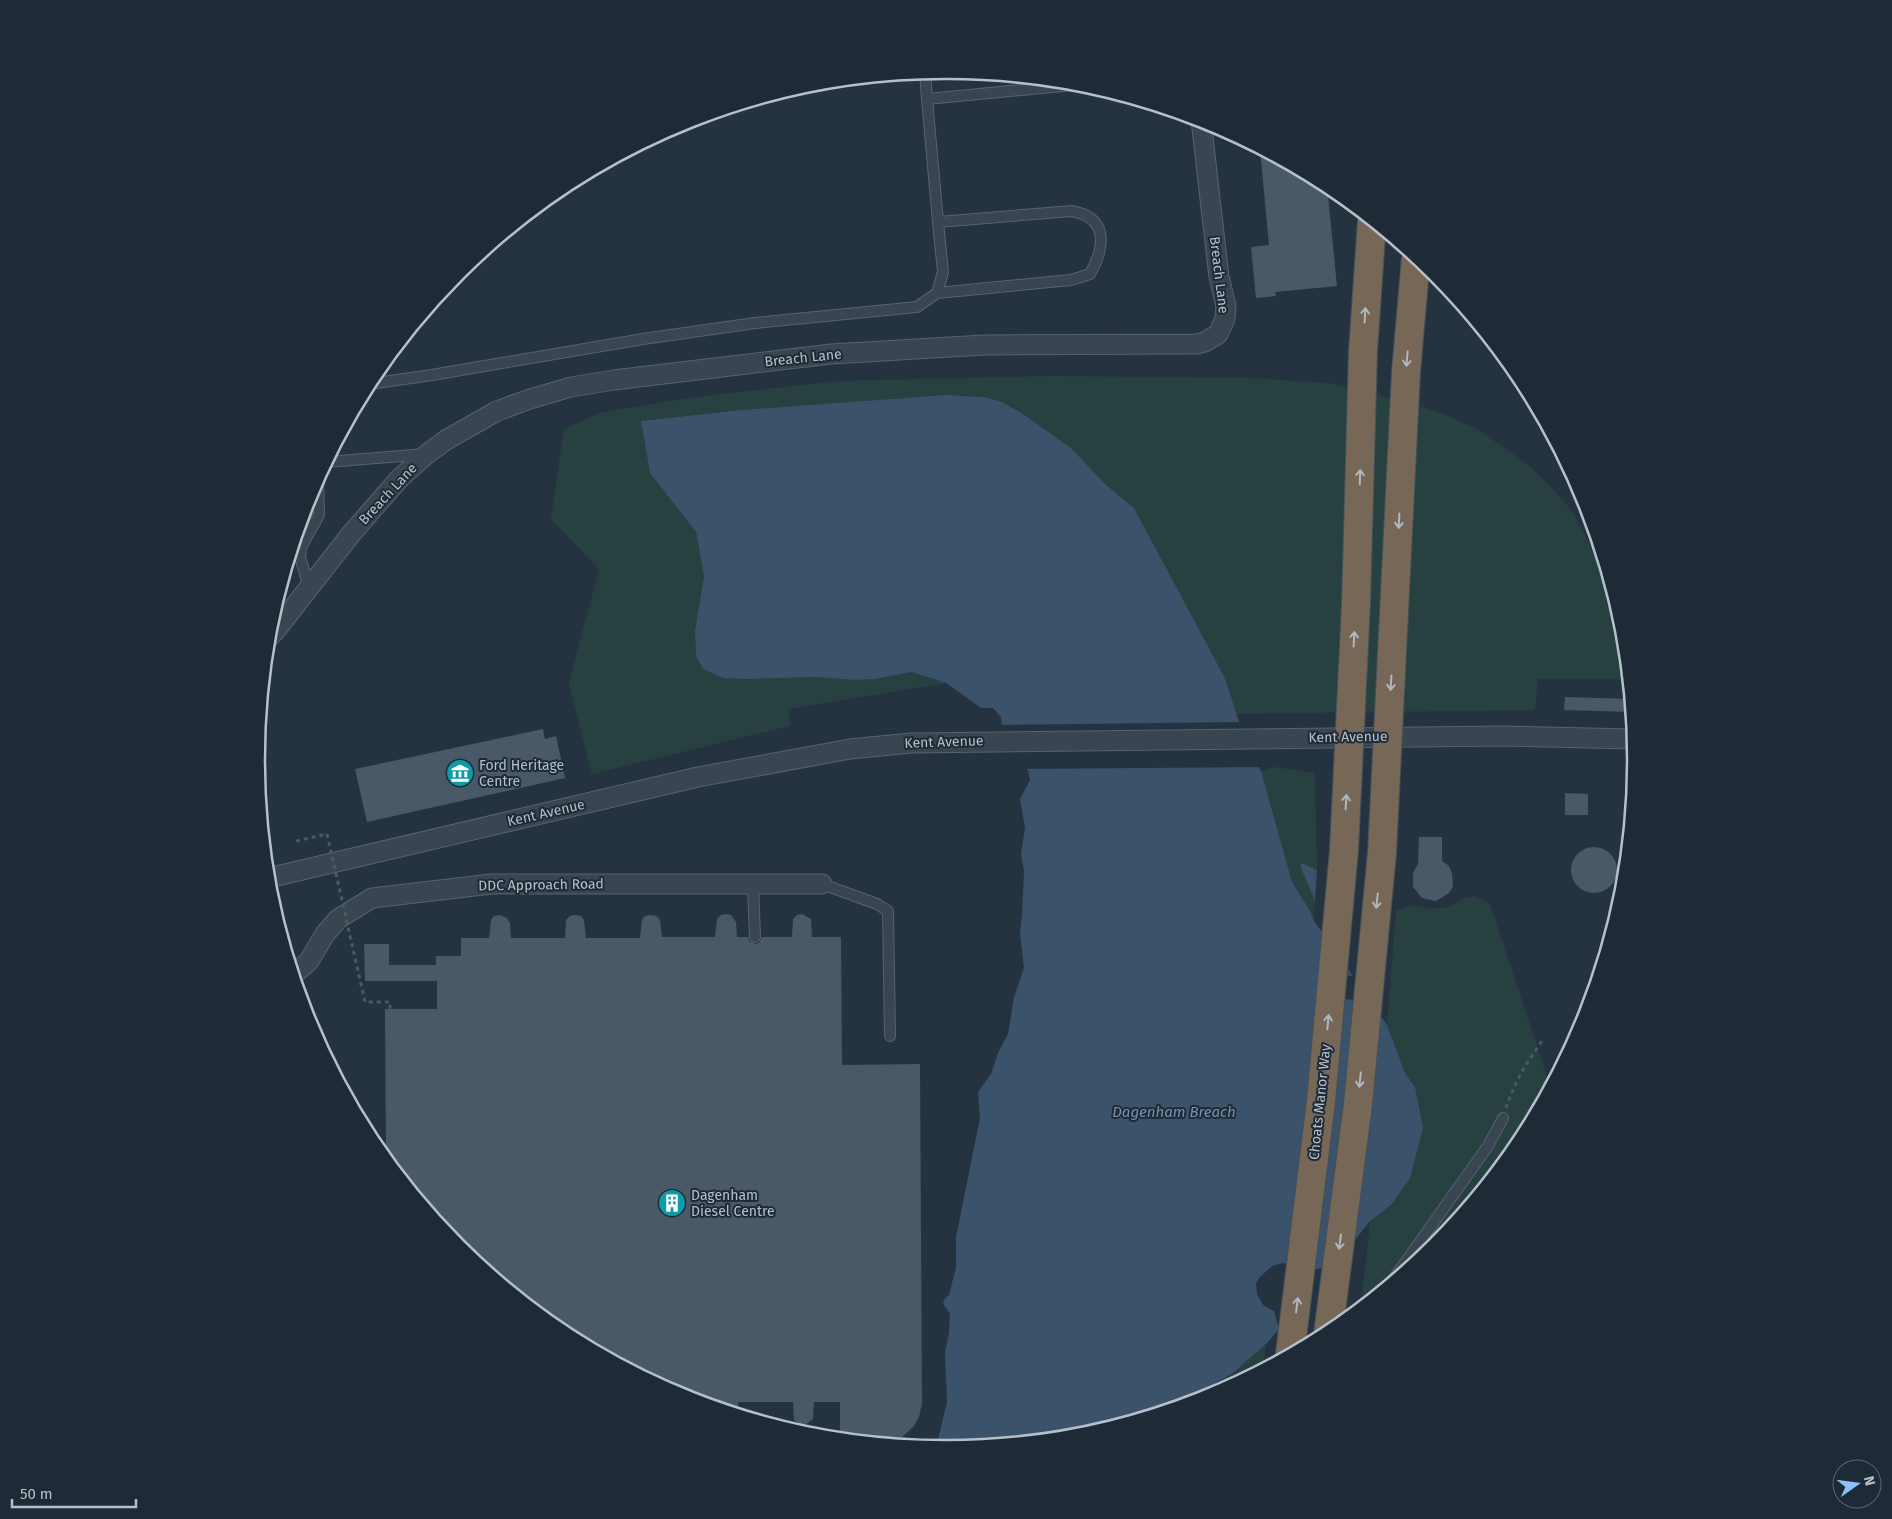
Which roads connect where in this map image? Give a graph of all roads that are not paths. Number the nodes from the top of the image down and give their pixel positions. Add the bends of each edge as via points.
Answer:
1 (925, 79) edge
2 (1049, 87) edge
3 (926, 99) junction
4 (1205, 130) edge
5 (938, 222) junction
6 (1372, 229) edge
7 (1415, 267) edge
8 (937, 293) junction
9 (379, 383) edge
10 (427, 454) junction
11 (333, 461) edge
12 (318, 496) edge
13 (309, 587) junction
14 (278, 627) edge
15 (1626, 738) edge
16 (275, 876) edge
17 (753, 884) junction
18 (822, 884) joint
19 (755, 937) dead end
20 (299, 970) edge
21 (890, 1036) dead end
22 (1503, 1118) road end
23 (1407, 1259) edge
24 (1330, 1322) edge
25 (1291, 1346) edge

1 - 3 lane
2 - 3 lane
3 - 5 lane
4 - 10 street, Breach Lane via 1219,277 1226,306 1225,319 1218,334 1205,342 1186,345 984,345 840,353 614,380 571,387 497,412
5 - 8 lane via 943,272
5 - 8 lane via 1072,211 1085,214 1096,224 1102,242 1098,261 1090,274 1084,276
25 -> 6 highway, Choats Manor Way, bridge via 1321,1101 1344,850
7 -> 24 highway, bridge via 1406,372 1382,853 1358,1104
8 - 9 lane via 917,307 755,323
10 - 11 lane
10 - 13 street, Breach Lane via 400,478
12 - 13 lane via 319,514 300,557
13 - 14 street, Breach Lane
15 - 16 street, Kent Avenue via 1493,736 911,742 831,752 698,777
17 - 18 street, DDC Approach Road
17 - 19 lane
17 - 20 street, DDC Approach Road via 491,884 372,898 338,919 309,961
18 - 21 lane via 888,911
22 - 23 lane via 1488,1146

